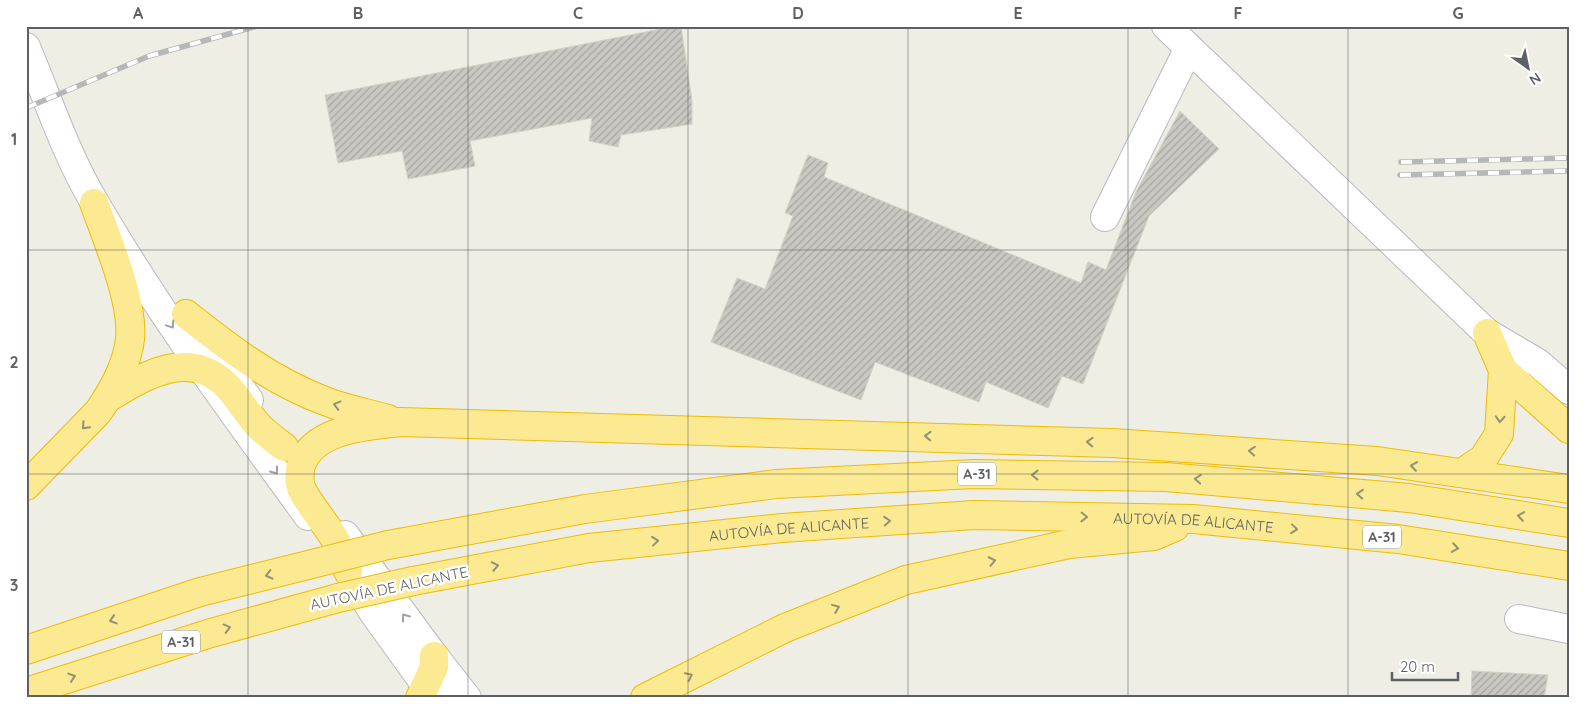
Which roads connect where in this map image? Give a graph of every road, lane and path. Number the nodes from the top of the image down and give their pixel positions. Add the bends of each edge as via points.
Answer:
1 (1166, 26) edge
2 (26, 47) edge
3 (1189, 48) junction
4 (94, 203) junction
5 (1105, 217) dead end
6 (117, 239) junction
7 (186, 314) junction
8 (1487, 333) junction
9 (201, 369) junction
10 (1503, 370) junction
11 (1569, 390) edge
12 (108, 398) junction
13 (401, 422) junction
14 (1569, 429) edge
15 (284, 446) junction
16 (299, 471) junction
17 (1462, 472) junction
18 (26, 486) edge
19 (1569, 489) edge
20 (1193, 519) junction
21 (1569, 523) edge
22 (1569, 566) edge
23 (348, 571) junction
24 (1519, 619) dead end
25 (1569, 629) edge
26 (26, 650) edge
27 (434, 656) junction
28 (26, 692) edge
29 (427, 694) edge
30 (467, 698) edge
31 (646, 698) edge

1 - 3 street
2 - 4 street
3 - 5 street
3 - 8 street
4 - 6 street
4 - 12 highway via 114,258 129,315 130,338 126,356
6 - 7 street
6 -> 9 street
13 -> 7 highway via 327,402 292,387 239,356
7 - 15 street
8 - 10 highway
8 - 11 street via 1538,364
9 - 12 highway via 180,367 153,372
9 - 15 highway via 210,372 226,386 255,422
9 -> 23 street
10 - 14 highway
10 -> 17 highway via 1499,434 1482,459
12 -> 18 highway
13 - 16 highway via 348,430 326,438 310,449
17 -> 13 highway via 1377,461 1113,443
15 - 16 street
16 - 23 highway via 301,487 334,537
27 -> 16 street
17 - 19 highway
20 -> 22 highway, AUTOVÍA DE ALICANTE / A-31 via 1398,539
28 -> 20 highway, AUTOVÍA DE ALICANTE / A-31, bridge via 203,635 338,598 589,548 782,528 974,515
31 -> 20 highway via 785,628 906,580 1068,544 1154,536
21 -> 26 highway, A-31, bridge via 1409,498 1166,477 974,474 776,484 585,509 388,545 200,592
23 - 29 street
24 - 25 street
27 - 29 highway
27 - 30 street

